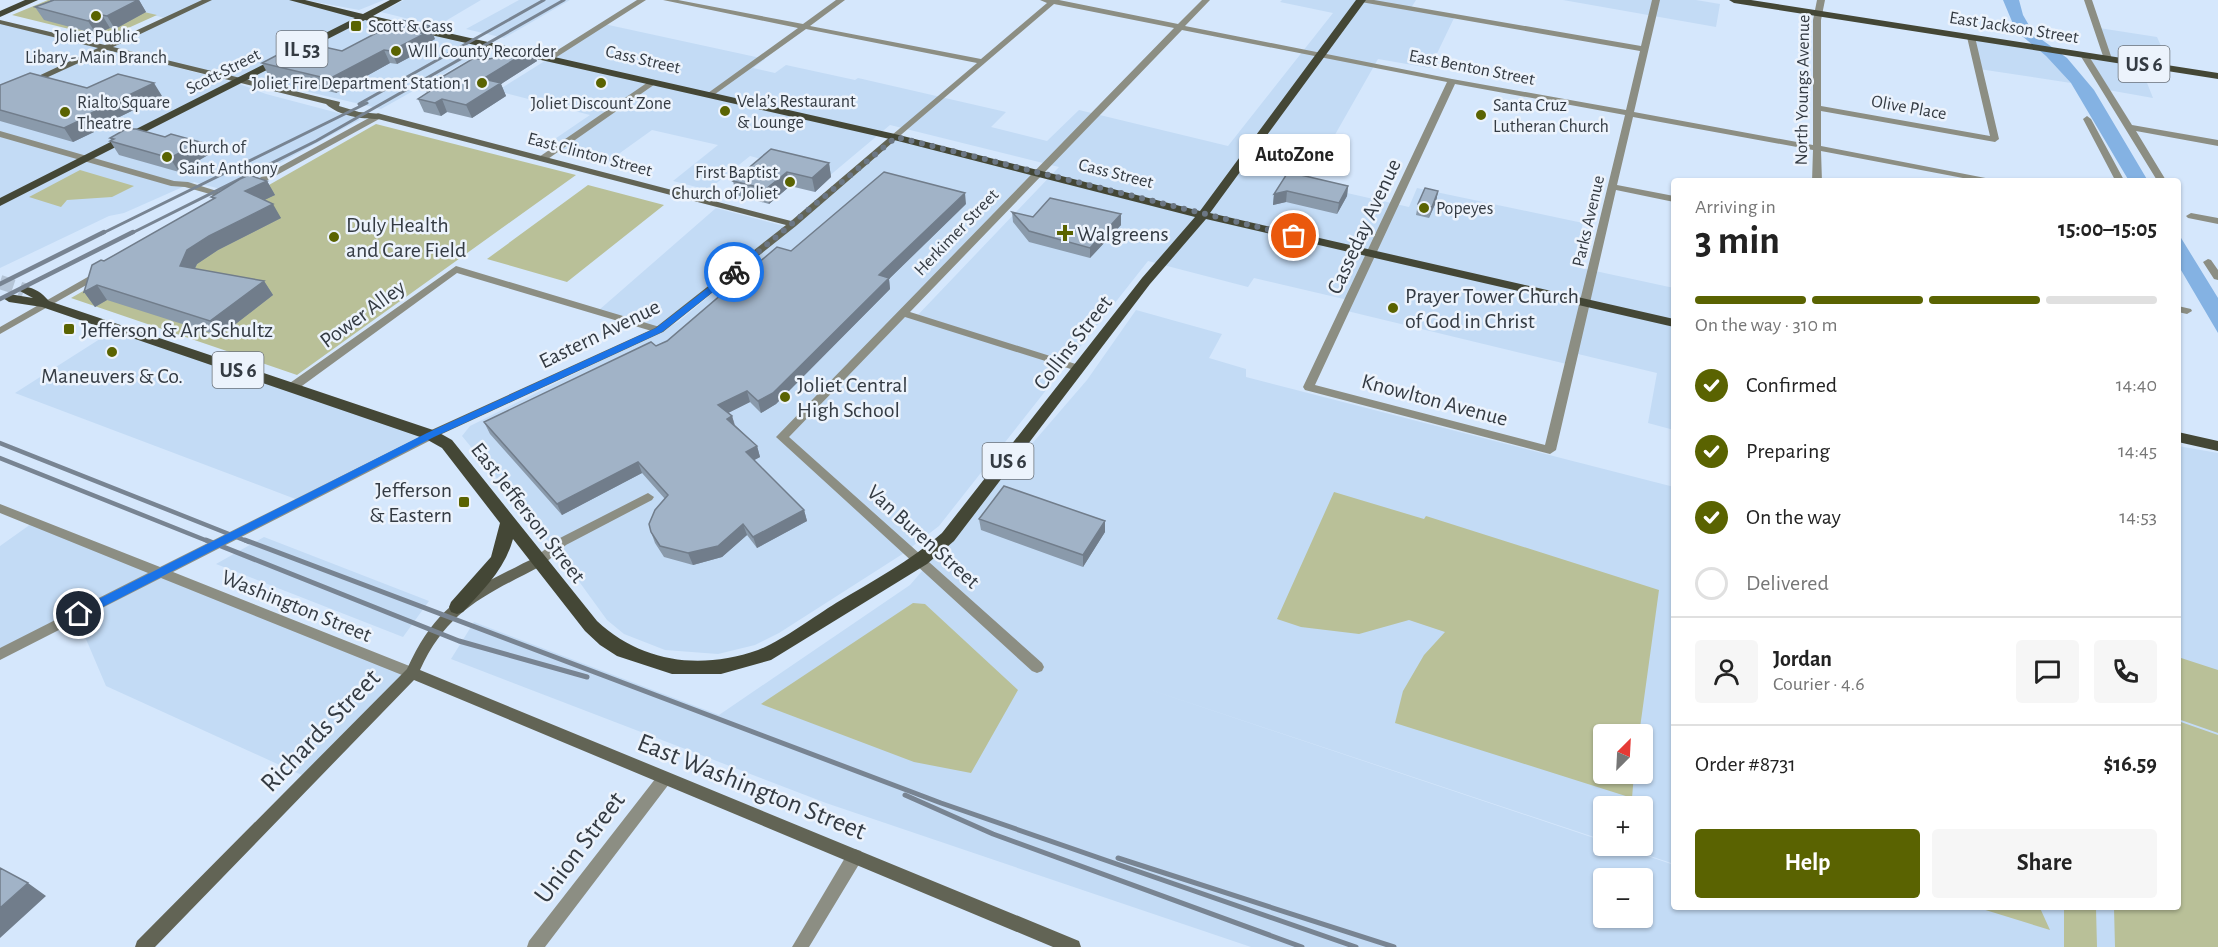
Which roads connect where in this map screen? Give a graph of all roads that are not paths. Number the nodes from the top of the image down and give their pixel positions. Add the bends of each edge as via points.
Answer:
1 (33, 0) edge
2 (208, 0) edge
3 (294, 0) edge
4 (397, 0) edge
5 (642, 0) edge
6 (667, 0) edge
7 (840, 0) edge
8 (1044, 0) edge
9 (1206, 0) edge
10 (1361, 0) edge
11 (1656, 0) edge
12 (1734, 0) edge
13 (1821, 0) edge
14 (2088, 0) edge
15 (1054, 1) edge
16 (1819, 13) junction
17 (0, 14) edge
18 (366, 16) junction
19 (0, 22) edge
20 (805, 27) junction
21 (1180, 27) junction
22 (1971, 38) junction
23 (105, 48) junction
24 (1645, 49) junction
25 (1321, 55) junction
26 (2084, 55) junction
27 (549, 58) junction
28 (2108, 59) junction
29 (983, 62) junction
30 (2218, 76) edge
31 (1452, 81) junction
32 (238, 82) junction
33 (654, 82) junction
34 (711, 95) junction
35 (0, 97) edge
36 (1817, 108) junction
37 (1630, 113) junction
38 (378, 116) junction
39 (2087, 120) dead end
40 (2132, 128) junction
41 (0, 134) edge
42 (896, 137) junction
43 (2218, 143) edge
44 (1817, 148) junction
45 (87, 159) junction
46 (542, 159) junction
47 (1037, 173) junction
48 (1817, 178) edge
49 (1979, 178) edge
50 (2119, 178) edge
51 (2161, 178) edge
52 (174, 184) junction
53 (1612, 187) junction
54 (231, 197) junction
55 (1671, 198) edge
56 (0, 203) edge
57 (1203, 215) junction
58 (2191, 216) dead end
59 (2218, 222) edge
60 (793, 224) junction
61 (1372, 255) junction
62 (2208, 262) dead end
63 (108, 268) edge
64 (2218, 277) edge
65 (24, 290) tunnel mouth
66 (9, 298) tunnel mouth
67 (1586, 303) junction
68 (44, 304) junction
69 (903, 313) junction
70 (1671, 322) edge
71 (0, 330) edge
72 (659, 330) junction
73 (1078, 368) junction
74 (1309, 387) joint
75 (291, 388) junction
76 (431, 435) junction
77 (782, 437) joint
78 (2181, 438) edge
79 (2218, 446) edge
80 (1550, 450) joint
81 (648, 497) dead end
82 (0, 508) edge
83 (508, 523) junction
84 (921, 560) junction
85 (538, 562) junction
86 (160, 573) junction
87 (457, 607) junction
88 (0, 654) edge
89 (765, 655) joint
90 (1038, 667) dead end
91 (411, 673) junction
92 (664, 779) junction
93 (855, 856) junction
94 (1056, 944) edge
95 (143, 947) edge
96 (535, 947) edge
97 (800, 947) edge
98 (1073, 947) edge

1 - 17 main road
2 - 23 street
3 - 18 main road, Cass Street
4 - 18 main road, Scott Street / IL 53
5 - 27 street
6 - 20 street
7 - 20 street
8 - 15 street, East Benton Street
9 - 21 street, Herkimer Street
10 - 24 street
10 - 25 main road, Collins Street / US 6
11 - 24 street, Parks Avenue
12 - 16 main road, East Jackson Street / US 6
13 - 16 street, North Youngs Avenue
14 - 28 street
15 - 21 street, East Benton Street
15 - 29 street, Eastern Avenue
16 - 22 main road, East Jackson Street / US 6
16 - 36 street, North Youngs Avenue
18 - 27 main road, Cass Street
18 - 32 main road, Scott Street / IL 53
19 - 23 street, East Clinton Street
20 - 29 street
20 - 34 street
21 - 25 street, East Benton Street
21 - 47 street, Herkimer Street
22 - 26 main road, East Jackson Street / US 6
22 - 36 street, Olive Place via 1995,140
23 - 32 street, East Clinton Street
23 - 35 street
24 - 37 street, Parks Avenue
25 - 31 street, East Benton Street
25 - 57 main road, Collins Street / US 6
26 - 28 main road, East Jackson Street / US 6
26 - 40 street
27 - 33 main road, Cass Street
28 - 30 main road, East Jackson Street / US 6
29 - 42 street, Eastern Avenue
31 - 37 street, East Benton Street
31 - 61 street, Casseday Avenue
32 - 38 street, East Clinton Street via 330,104 366,117
32 - 45 main road, Scott Street / IL 53
33 - 34 main road, Cass Street
33 - 46 street
34 - 42 main road, Cass Street
36 - 44 street, North Youngs Avenue
37 - 44 street, East Benton Street
37 - 53 street, Parks Avenue
38 - 46 street, East Clinton Street
38 - 54 street
39 - 50 street
40 - 43 street
40 - 51 street
41 - 45 street
42 - 47 main road, Cass Street
42 - 60 street, Eastern Avenue
44 - 48 street, North Youngs Avenue
44 - 49 street, East Benton Street
45 - 52 street
45 - 56 main road, Scott Street / IL 53
46 - 60 street, East Clinton Street
47 - 57 main road, Cass Street
47 - 69 street, Herkimer Street
52 - 54 street
52 - 54 street via 176,189 221,202
53 - 55 street
53 - 67 street, Parks Avenue
57 - 61 main road, Cass Street
57 - 73 main road, Collins Street / US 6
58 - 59 street
60 - 72 street, Eastern Avenue
61 - 67 main road, Cass Street
61 - 74 street, Casseday Avenue
62 - 64 street
63 - 68 street
65 - 68 main road, East Jefferson Street / US 6 via 36,294
66 - 68 main road, East Jefferson Street / US 6
67 - 70 main road, Cass Street
67 - 80 street, Parks Avenue
68 - 71 street
68 - 75 main road, East Jefferson Street / US 6
69 - 73 street
69 - 77 street, Herkimer Street
72 - 75 street, Power Alley via 456,269
72 - 76 street, Eastern Avenue
73 - 84 main road, Collins Street / US 6 via 948,537
74 - 80 street, Knowlton Avenue
75 - 76 main road, East Jefferson Street / US 6
76 - 83 main road, East Jefferson Street / US 6 via 447,444
76 - 86 street, Eastern Avenue
77 - 84 street, Van Buren Street
78 - 79 main road
81 - 85 street via 562,543
82 - 86 street, Washington Street
83 - 85 main road, East Jefferson Street / US 6
83 - 87 main road via 505,547 494,567
84 - 89 main road, Collins Street / US 6
84 - 90 street, Van Buren Street
85 - 87 street, Richards Street
85 - 89 main road, East Jefferson Street / US 6 via 606,640 640,659 672,667 706,669
86 - 88 street, Eastern Avenue
86 - 91 street, Washington Street
87 - 91 street, Richards Street via 428,635
91 - 92 street, East Washington Street
91 - 95 street, Richards Street
92 - 93 street, East Washington Street
92 - 96 street, Union Street
93 - 94 street, East Washington Street
93 - 97 street
94 - 98 street, East Washington Street

